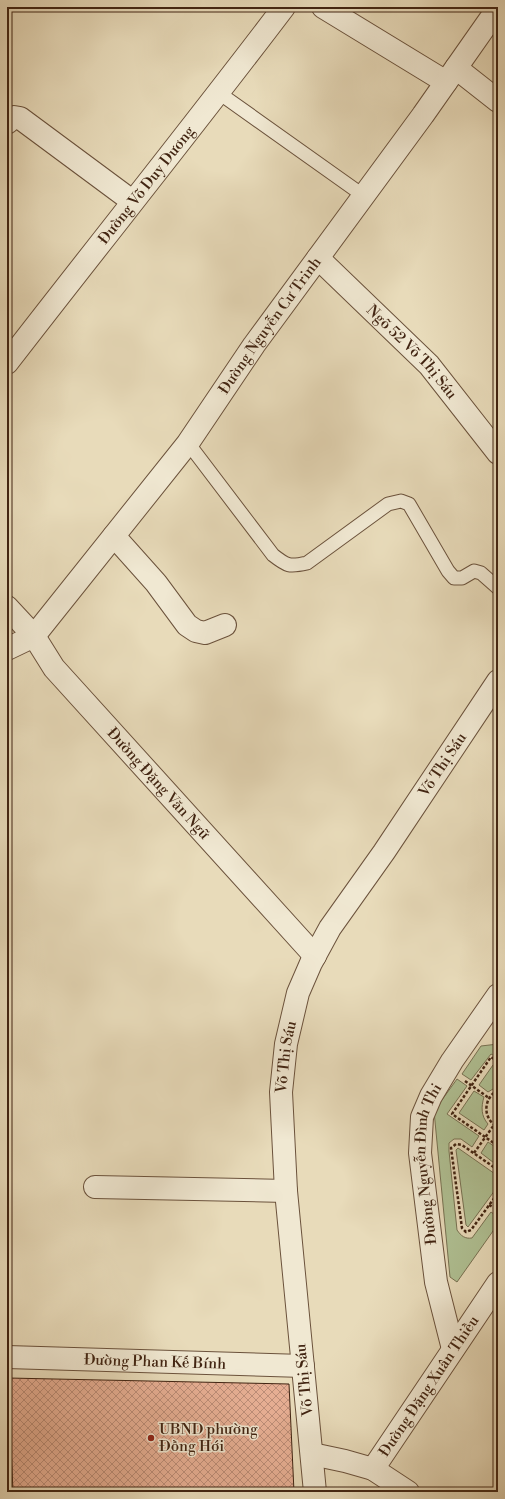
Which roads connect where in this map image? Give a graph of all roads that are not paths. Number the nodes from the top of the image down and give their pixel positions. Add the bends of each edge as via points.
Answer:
1 (284, 7) edge
2 (324, 7) edge
3 (498, 8) edge
4 (451, 75) junction
5 (219, 93) junction
6 (498, 101) edge
7 (7, 123) edge
8 (364, 196) junction
9 (132, 201) junction
10 (318, 258) junction
11 (7, 362) edge
12 (188, 443) junction
13 (498, 454) edge
14 (114, 536) junction
15 (498, 588) edge
16 (7, 607) edge
17 (224, 625) dead end
18 (34, 636) junction
19 (7, 649) edge
20 (498, 681) edge
21 (315, 956) junction
22 (495, 1006) edge
23 (95, 1187) dead end
24 (286, 1191) junction
25 (498, 1283) edge
26 (453, 1349) junction
27 (7, 1357) edge
28 (303, 1366) junction
29 (312, 1454) junction
30 (373, 1469) junction
31 (316, 1492) edge
32 (408, 1492) edge

1 - 5 street, Đường Võ Duy Dương
2 - 4 street
3 - 4 street, Đường Nguyễn Cư Trinh
4 - 6 street
4 - 8 street, Đường Nguyễn Cư Trinh
5 - 8 lane
5 - 9 street, Đường Võ Duy Dương
7 - 9 street via 14,117 20,118
8 - 10 street, Đường Nguyễn Cư Trinh
9 - 11 street, Đường Võ Duy Dương
10 - 12 street, Đường Nguyễn Cư Trinh via 254,345
10 - 13 street, Ngõ 52 Võ Thị Sáu via 429,366
12 - 14 street, Đường Nguyễn Cư Trinh
12 - 15 lane via 273,555 284,564 293,566 307,563 388,504 401,501 409,504 454,578 462,578 474,571 481,573
14 - 17 street via 156,583 188,625 196,631 205,633
14 - 18 street, Đường Nguyễn Cư Trinh
16 - 18 street, Đường Đặng Văn Ngữ
18 - 19 street
18 - 21 street, Đường Đặng Văn Ngữ via 54,668
20 - 21 street, Võ Thị Sáu via 330,928
21 - 24 street, Võ Thị Sáu via 298,993 286,1044 282,1092
22 - 26 street, Đường Nguyễn Đình Thi via 448,1068 422,1117 420,1153 436,1282
23 - 24 street
24 - 28 street, Võ Thị Sáu
25 - 26 street, Đường Đặng Xuân Thiều
26 - 30 street, Đường Đặng Xuân Thiều
27 - 28 street, Đường Phan Kế Bính
28 - 29 street, Võ Thị Sáu
29 - 30 street
29 - 31 street, Võ Thị Sáu
30 - 32 street

